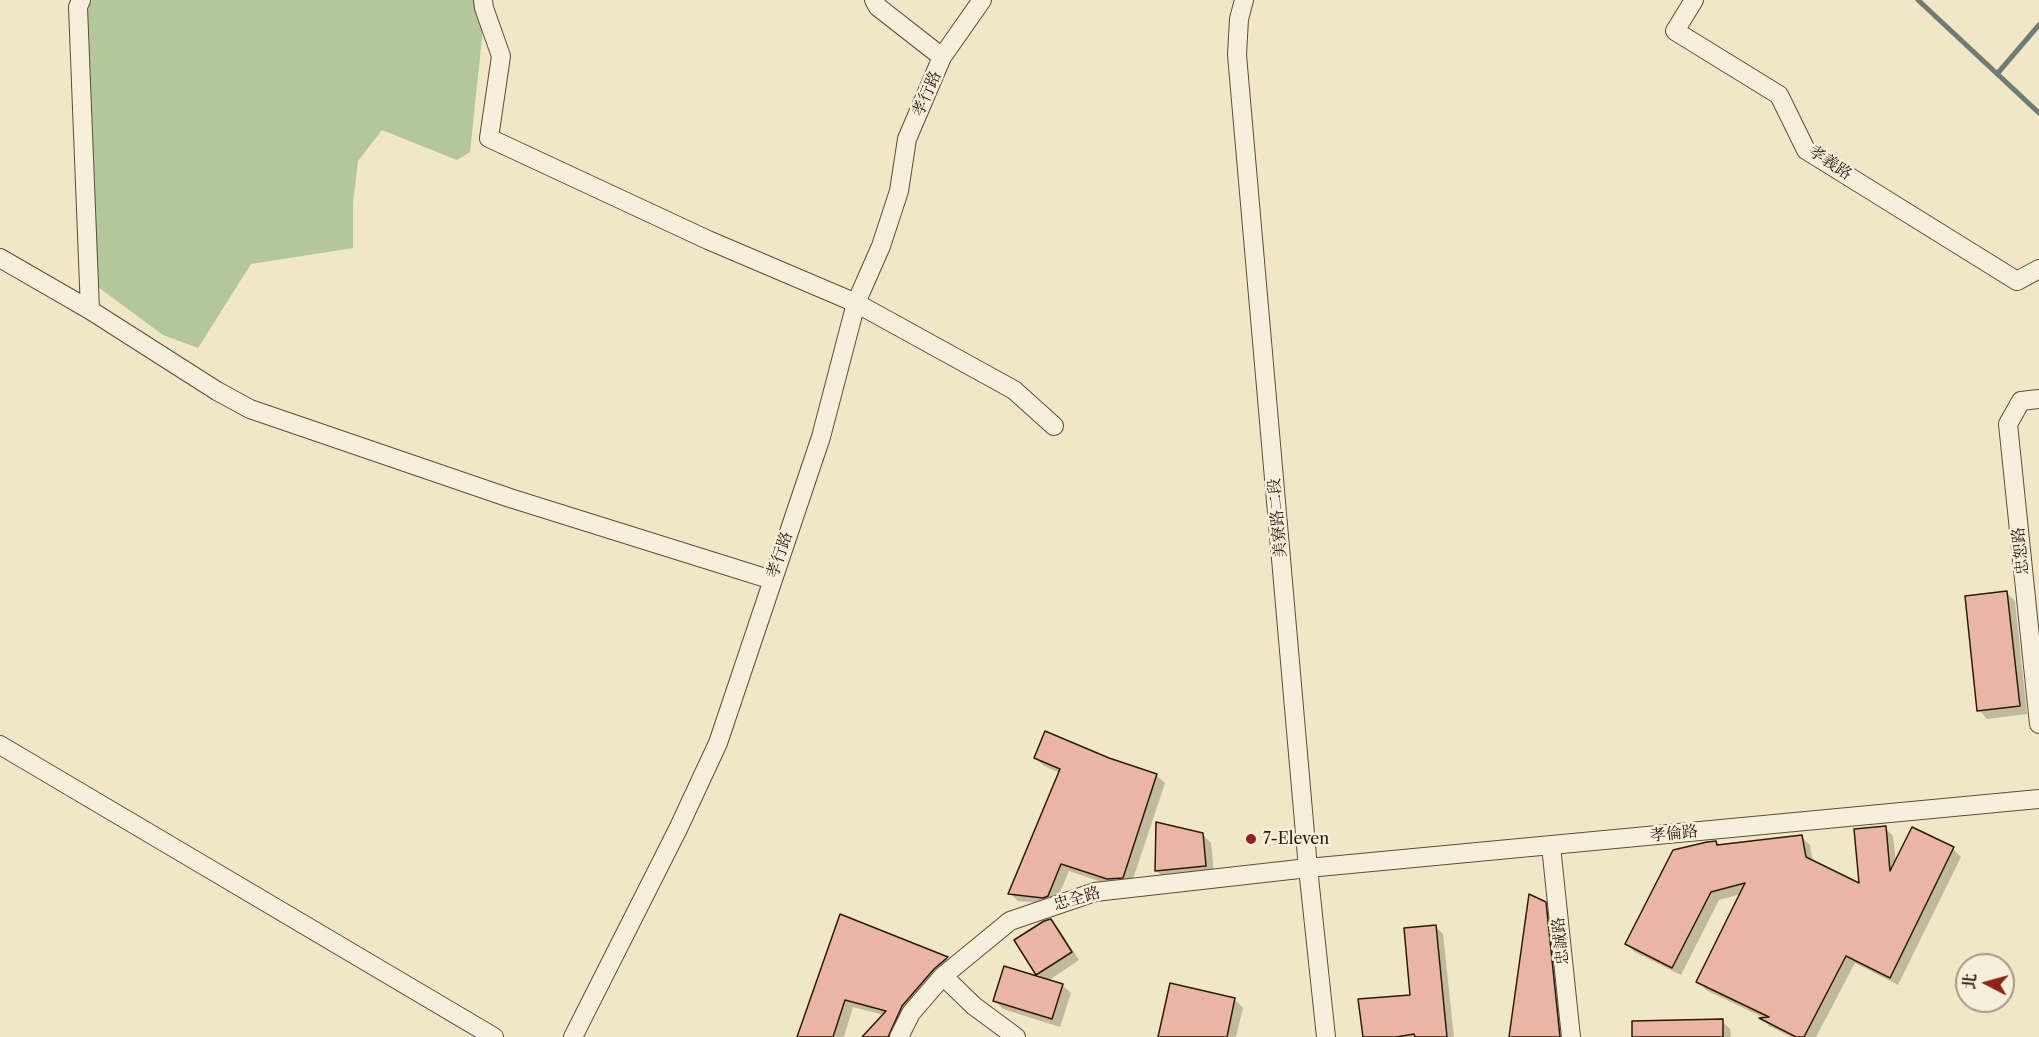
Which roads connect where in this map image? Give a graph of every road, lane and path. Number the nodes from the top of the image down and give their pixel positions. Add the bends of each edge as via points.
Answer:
1 (81, 0) edge
2 (483, 0) edge
3 (874, 0) edge
4 (982, 0) edge
5 (1244, 0) edge
6 (1694, 0) edge
7 (942, 57) junction
8 (0, 258) edge
9 (2039, 269) edge
10 (856, 303) junction
11 (90, 310) junction
12 (2039, 399) edge
13 (1054, 426) dead end
14 (2031, 573) edge
15 (772, 580) junction
16 (2039, 724) edge
17 (0, 745) edge
18 (2039, 799) edge
19 (1551, 846) junction
20 (1308, 868) junction
21 (943, 976) junction
22 (494, 1037) edge
23 (573, 1037) edge
24 (898, 1037) edge
25 (1016, 1037) edge
26 (1326, 1037) edge
27 (1570, 1037) edge

1 - 11 street via 78,7
2 - 10 street via 501,56 489,138 708,240
3 - 7 street, 孝行路
4 - 7 street, 孝行路
5 - 20 street, 美寮路二段 via 1237,55
6 - 9 street, 孝義路 via 1675,31 1779,95 1806,150 2017,281
7 - 10 street, 孝行路 via 907,139 899,190 881,246
8 - 11 street
10 - 13 street via 1014,390
10 - 15 street, 孝行路 via 820,437
11 - 15 street via 250,409 510,498
12 - 14 street, 忠恕路 via 2021,400 2008,424
14 - 16 street, 忠恕路
15 - 23 street, 孝行路 via 718,744
17 - 22 street
18 - 19 street, 孝倫路
19 - 20 street, 孝倫路
19 - 27 street, 忠誠路
20 - 21 street, 忠全路 via 1095,892 1010,921
20 - 26 street, 美寮路二段
21 - 24 street, 忠全路 via 911,1013
21 - 25 street via 974,1006

